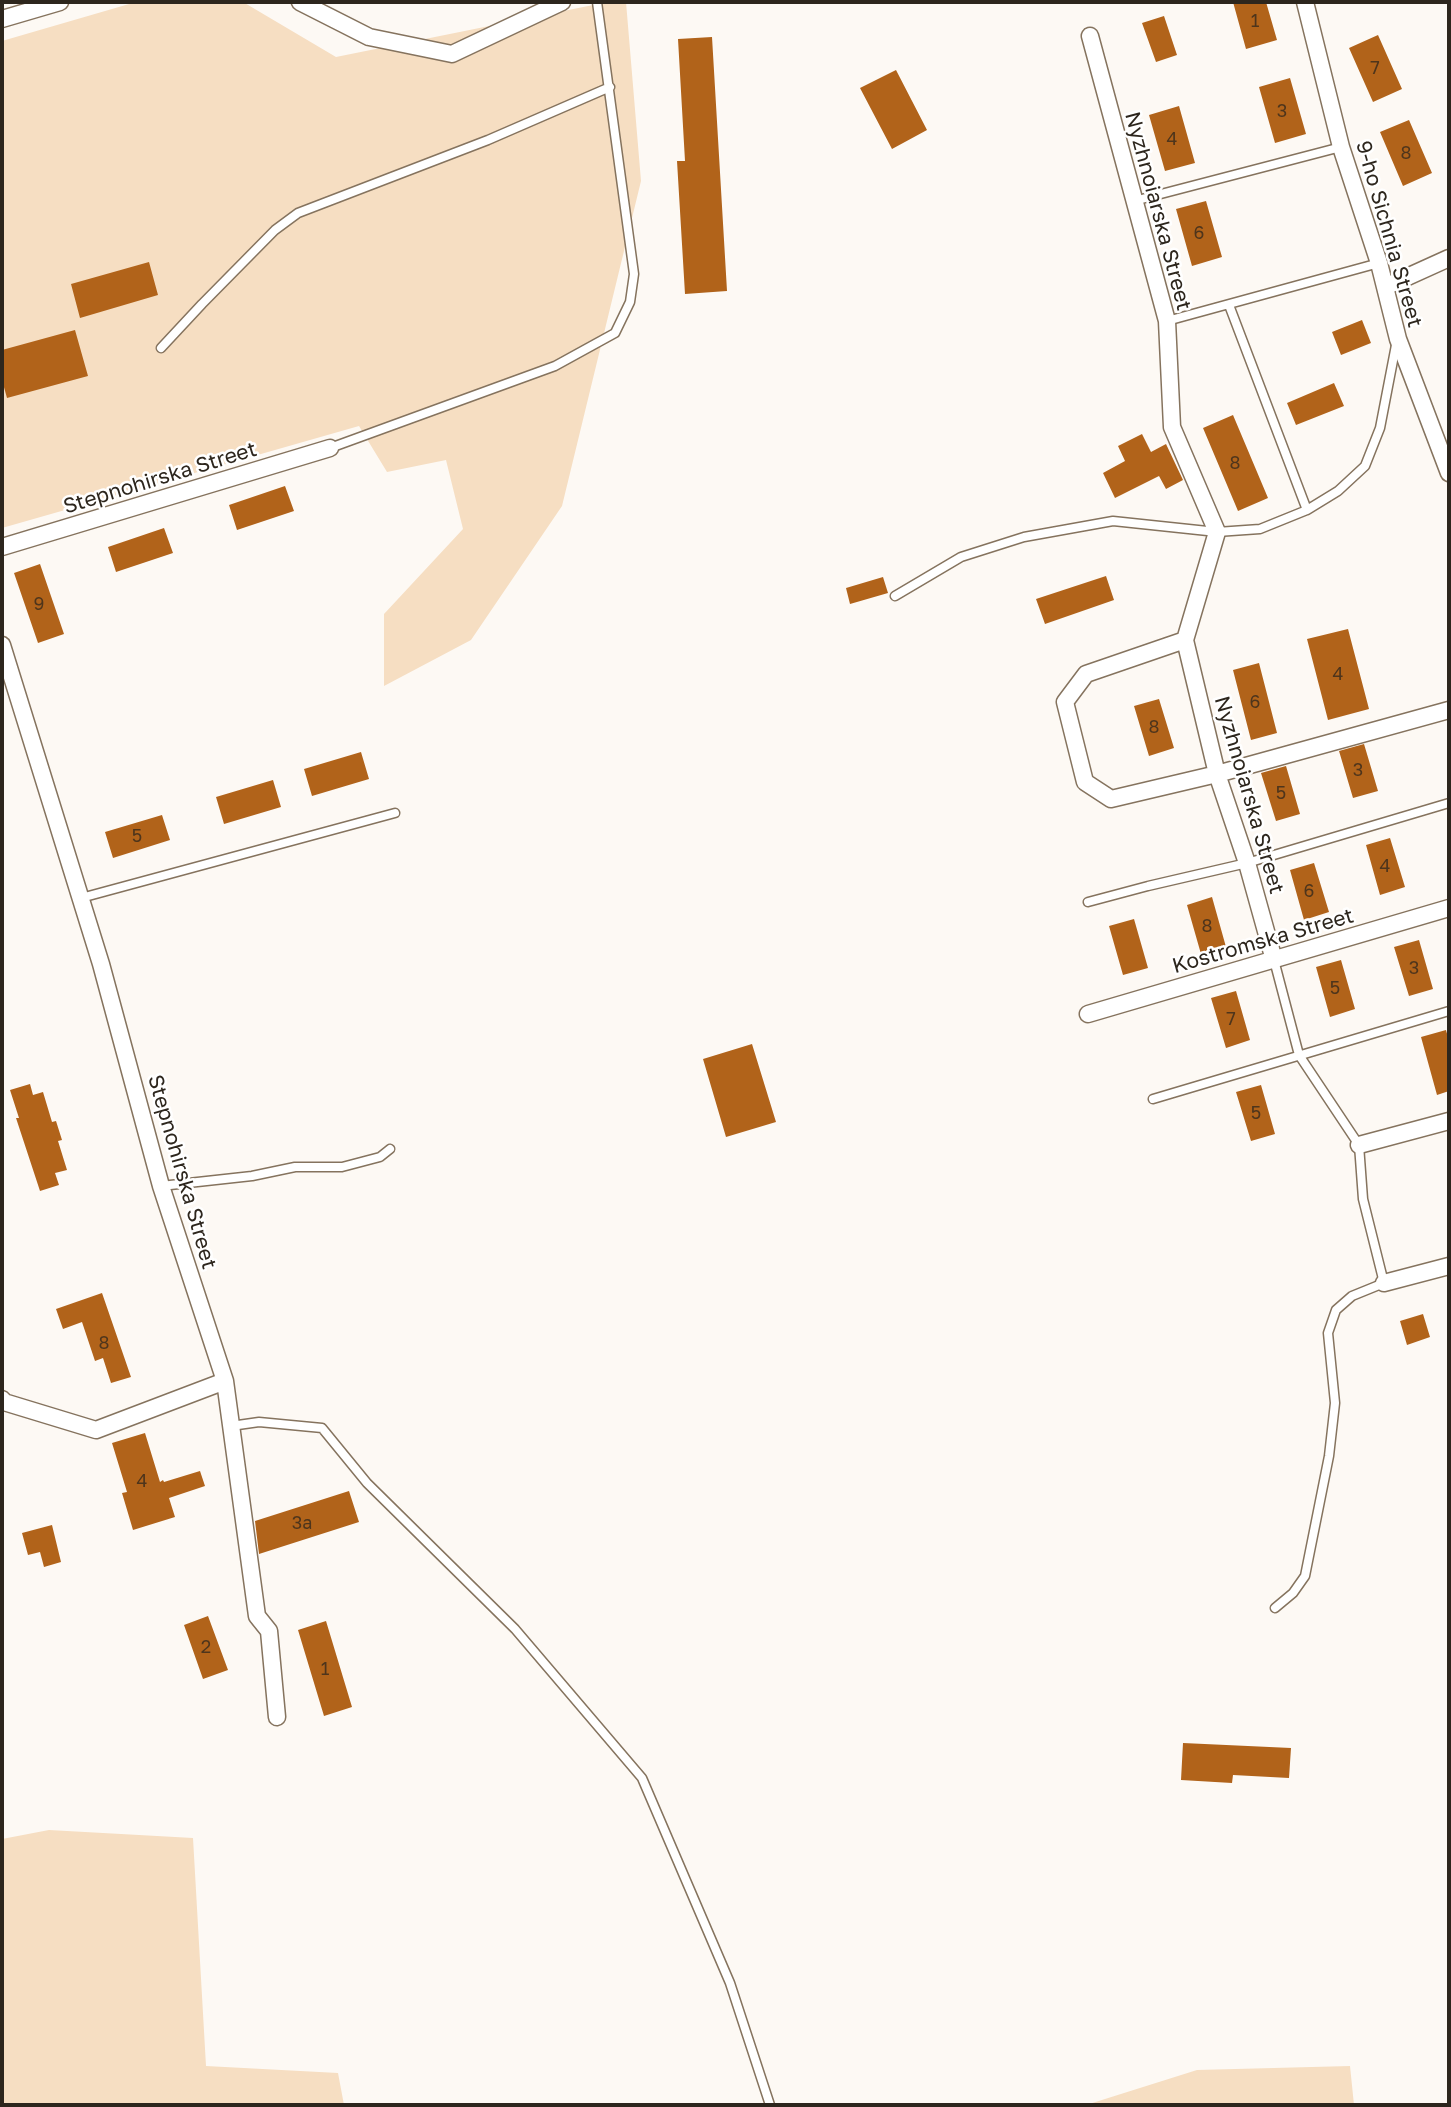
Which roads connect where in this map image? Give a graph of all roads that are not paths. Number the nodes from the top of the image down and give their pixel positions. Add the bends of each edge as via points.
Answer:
1 (60, 2) edge
2 (300, 2) edge
3 (562, 2) edge
4 (597, 2) edge
5 (1305, 2) edge
6 (2, 19) edge
7 (1090, 36) dead end
8 (610, 87) junction
9 (1341, 147) junction
10 (1134, 201) junction
11 (1449, 258) edge
12 (1378, 263) junction
13 (1385, 287) junction
14 (1229, 305) junction
15 (1167, 321) junction
16 (1398, 339) junction
17 (161, 348) dead end
18 (330, 448) joint
19 (1449, 472) edge
20 (1307, 510) junction
21 (1217, 532) junction
22 (2, 547) edge
23 (895, 596) dead end
24 (1185, 640) junction
25 (2, 645) edge
26 (5, 665) edge
27 (1449, 710) edge
28 (1217, 774) junction
29 (1449, 803) edge
30 (395, 813) dead end
31 (1247, 863) junction
32 (81, 898) junction
33 (1088, 902) dead end
34 (1449, 908) edge
35 (1274, 960) junction
36 (1449, 1011) edge
37 (1088, 1014) dead end
38 (1299, 1055) junction
39 (1153, 1099) dead end
40 (1449, 1121) edge
41 (1359, 1145) junction
42 (390, 1149) dead end
43 (161, 1186) junction
44 (1449, 1266) edge
45 (1384, 1283) junction
46 (225, 1381) junction
47 (2, 1399) edge
48 (229, 1426) junction
49 (1275, 1608) dead end
50 (277, 1717) dead end
51 (770, 2105) edge

1 - 6 street
2 - 3 street via 369,37 452,54
4 - 8 lane
5 - 9 street, 9-ho Sichnia Street
7 - 10 street, Nyzhnoiarska Street
8 - 17 lane via 298,213 275,230
8 - 18 lane via 634,274 630,302 615,332 555,366
9 - 10 lane
9 - 12 street, 9-ho Sichnia Street
10 - 15 street, Nyzhnoiarska Street
11 - 13 street
12 - 13 street, 9-ho Sichnia Street
12 - 14 lane
13 - 16 street, 9-ho Sichnia Street
14 - 15 lane
14 - 20 lane
15 - 21 street, Nyzhnoiarska Street via 1172,427
16 - 19 street, 9-ho Sichnia Street
16 - 20 lane via 1380,428 1365,466 1338,491
18 - 22 street, Stepnohirska Street
20 - 21 lane via 1260,529
21 - 23 lane via 1113,521 1024,537 961,556
21 - 24 street, Nyzhnoiarska Street
24 - 28 street, Nyzhnoiarska Street
24 - 28 street via 1086,674 1065,702 1085,782 1111,799
25 - 26 street, Stepnohirska Street
26 - 32 street, Stepnohirska Street
27 - 28 street
28 - 31 street, Nyzhnoiarska Street
29 - 31 lane
30 - 32 lane
31 - 33 lane
31 - 35 street, Nyzhnoiarska Street
32 - 43 street, Stepnohirska Street
34 - 35 street, Kostromska Street
35 - 37 street, Kostromska Street
35 - 38 lane
36 - 38 lane
38 - 39 lane
38 - 41 lane
40 - 41 street
41 - 45 lane via 1363,1199
42 - 43 lane via 380,1157 342,1167 295,1167
43 - 46 street, Stepnohirska Street
44 - 45 street
45 - 49 lane via 1352,1296 1336,1310 1328,1333 1335,1403 1329,1456 1305,1576
46 - 47 street via 96,1430
46 - 48 street, Stepnohirska Street
48 - 50 street, Stepnohirska Street via 257,1616 269,1630
48 - 51 lane via 259,1422 322,1428 367,1483 514,1629 642,1778 730,1983

